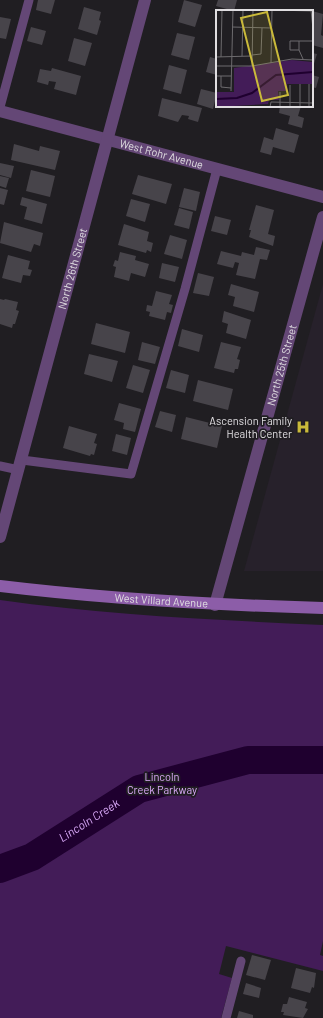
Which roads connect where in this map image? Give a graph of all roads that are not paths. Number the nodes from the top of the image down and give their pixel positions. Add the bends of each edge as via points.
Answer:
1 (29, 0) edge
2 (146, 0) edge
3 (0, 107) edge
4 (0, 111) edge
5 (108, 139) junction
6 (217, 169) junction
7 (323, 197) edge
8 (323, 217) edge
9 (21, 465) junction
10 (0, 466) edge
11 (0, 537) edge
12 (0, 586) edge
13 (215, 605) junction
14 (323, 608) edge
15 (241, 961) dead end
16 (226, 1018) edge

1 - 3 lane
2 - 5 street, North 26th Street
4 - 5 street, West Rohr Avenue
5 - 6 street, West Rohr Avenue
5 - 9 street, North 26th Street
6 - 7 street, West Rohr Avenue
6 - 9 lane via 131,474
8 - 13 street, North 25th Street
9 - 10 lane
9 - 11 street, North 26th Street
12 - 13 street, West Villard Avenue
13 - 14 street, West Villard Avenue
15 - 16 lane

